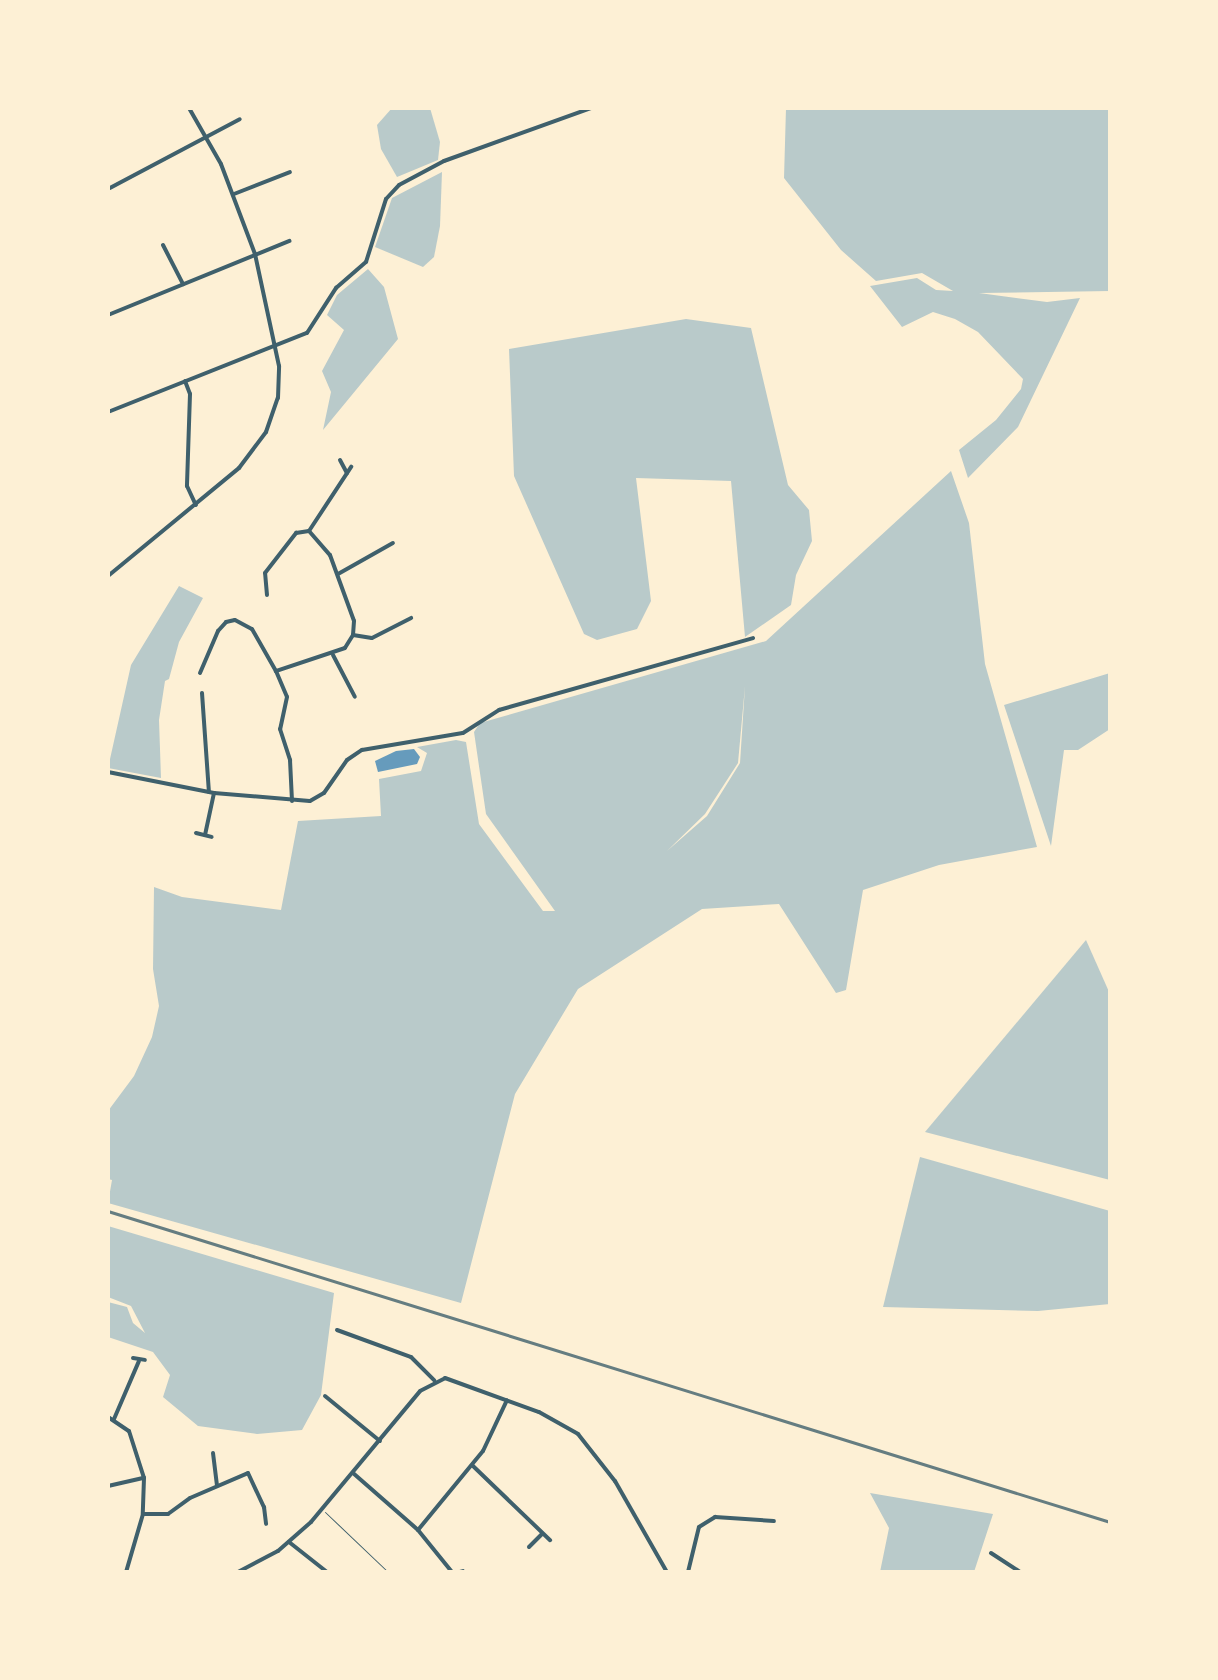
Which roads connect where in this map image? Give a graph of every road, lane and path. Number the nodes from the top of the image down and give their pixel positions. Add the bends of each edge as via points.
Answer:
1 (189, 108) edge
2 (591, 108) edge
3 (240, 119) dead end
4 (206, 137) junction
5 (290, 172) dead end
6 (108, 189) edge
7 (234, 194) junction
8 (289, 241) dead end
9 (163, 245) dead end
10 (254, 254) junction
11 (182, 284) junction
12 (108, 314) edge
13 (274, 344) junction
14 (185, 380) junction
15 (108, 412) edge
16 (340, 460) dead end
17 (196, 505) junction
18 (309, 530) junction
19 (393, 543) dead end
20 (108, 574) edge
21 (338, 574) junction
22 (267, 595) dead end
23 (411, 618) dead end
24 (354, 635) junction
25 (753, 638) dead end
26 (333, 655) junction
27 (276, 672) junction
28 (200, 674) dead end
29 (202, 693) dead end
30 (355, 697) dead end
31 (108, 772) edge
32 (212, 792) junction
33 (292, 801) junction
34 (196, 833) dead end
35 (337, 1330) dead end
36 (139, 1360) dead end
37 (434, 1380) junction
38 (325, 1396) dead end
39 (507, 1400) junction
40 (332, 1402) junction
41 (324, 1410) dead end
42 (110, 1418) edge
43 (380, 1441) junction
44 (213, 1454) dead end
45 (473, 1466) junction
46 (353, 1474) junction
47 (144, 1478) junction
48 (108, 1486) edge
49 (217, 1486) junction
50 (323, 1509) junction
51 (143, 1514) junction
52 (774, 1521) dead end
53 (266, 1524) dead end
54 (418, 1530) junction
55 (542, 1534) junction
56 (550, 1540) dead end
57 (289, 1542) junction
58 (529, 1547) dead end
59 (990, 1553) dead end
60 (126, 1572) edge
61 (238, 1572) edge
62 (326, 1572) edge
63 (388, 1572) edge
64 (452, 1572) edge
65 (667, 1572) edge
66 (688, 1572) edge
67 (1020, 1572) edge

1 - 4 street
2 - 13 street via 444,161 399,185 386,199 366,262 336,288 313,328
3 - 4 street
4 - 6 street
4 - 7 street
5 - 7 street
7 - 10 street
8 - 10 street
9 - 11 street
10 - 11 street
10 - 13 street
11 - 12 street
13 - 14 street
13 - 17 street via 279,387 266,432 239,468
14 - 15 street
14 - 17 street via 188,486
16 - 18 street via 349,470
17 - 20 street
18 - 21 street
18 - 22 street via 296,533 265,572
19 - 21 street
21 - 24 street
23 - 24 street via 372,638
24 - 26 street
25 - 33 street via 499,710 463,733 362,750 318,797
26 - 27 street
26 - 30 street
27 - 28 street via 252,629 235,620 218,631
27 - 33 street via 287,697 280,729
29 - 32 street
31 - 32 street
32 - 33 street
32 - 34 street via 209,836
35 - 37 street via 411,1357
36 - 42 street
37 - 39 street via 454,1379
37 - 43 street
38 - 40 street
39 - 45 street
39 - 65 street via 562,1422 588,1445
40 - 41 street
40 - 43 street
42 - 47 street via 132,1436
43 - 46 street
44 - 49 street
45 - 54 street
45 - 55 street
46 - 50 street
46 - 54 street
47 - 48 street
47 - 51 street
49 - 51 street via 168,1514
49 - 53 street via 248,1472
50 - 57 street
50 - 63 lane
51 - 60 street
52 - 66 street via 715,1517 698,1526
54 - 64 street
55 - 56 street
55 - 58 street
57 - 61 street
57 - 62 street
59 - 67 street

